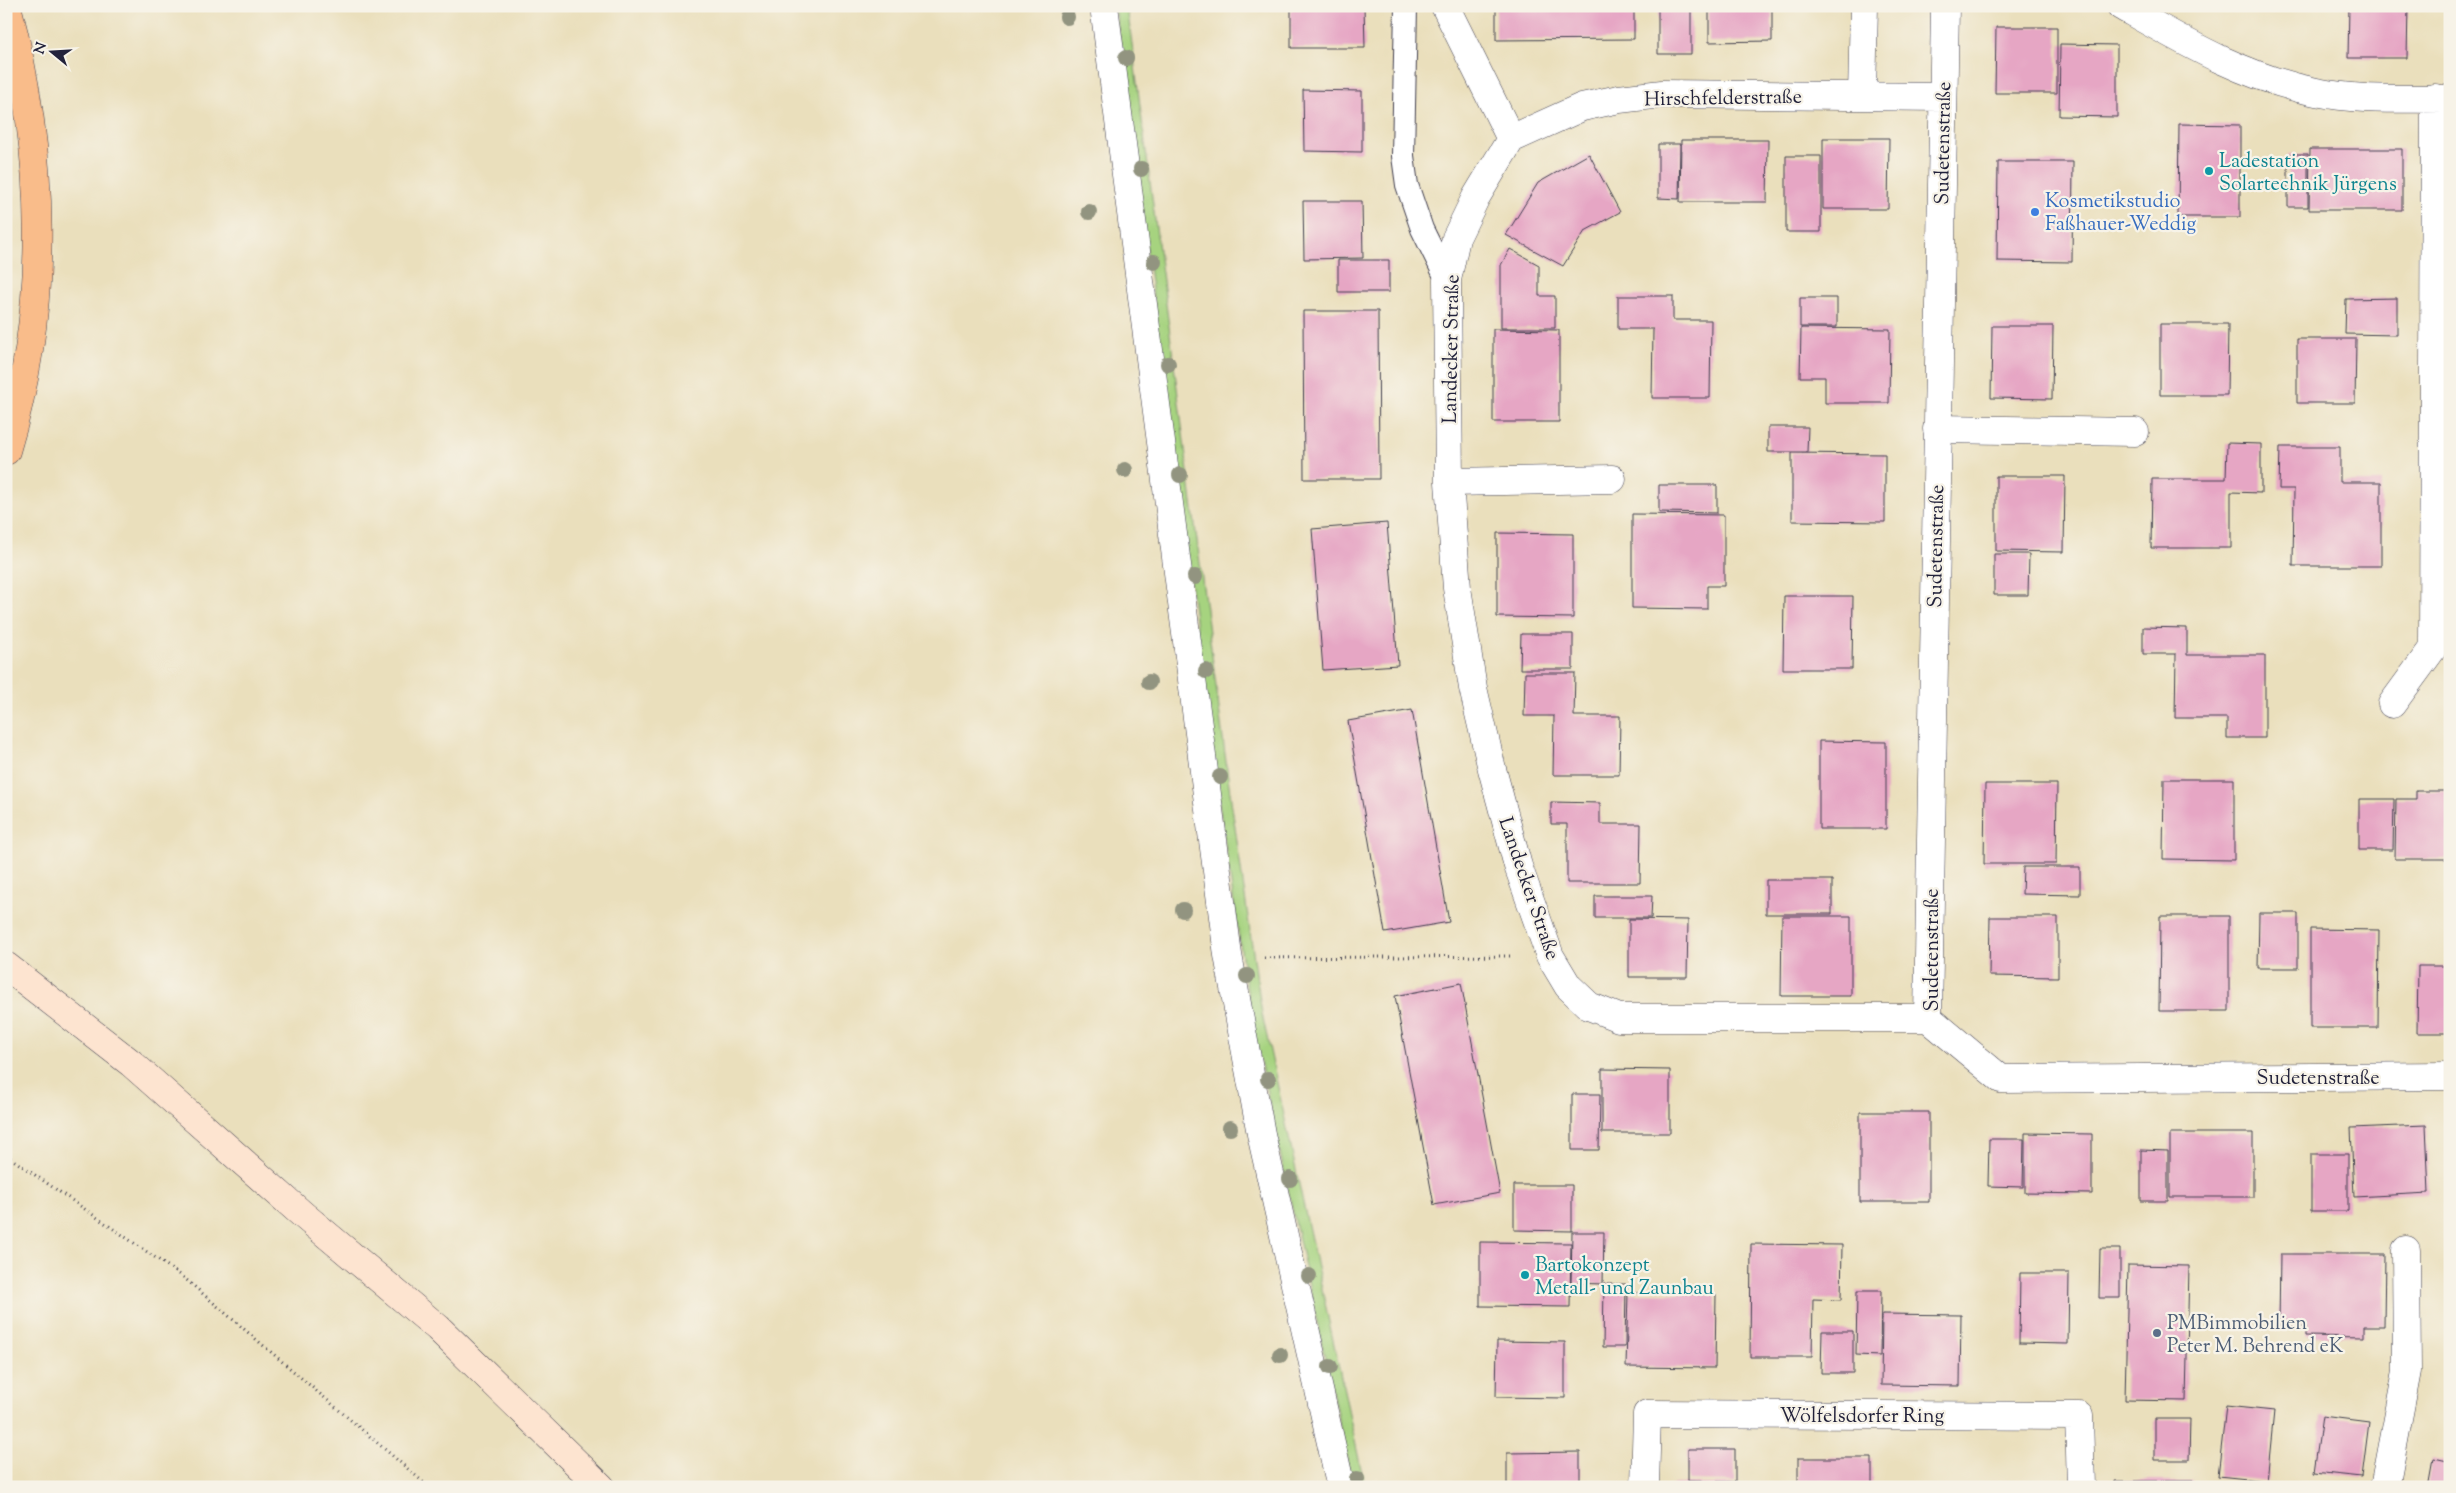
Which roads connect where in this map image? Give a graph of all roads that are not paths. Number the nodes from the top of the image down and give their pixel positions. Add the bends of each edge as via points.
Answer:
1 (7, 6) edge
2 (1104, 6) edge
3 (1406, 6) edge
4 (1445, 6) edge
5 (1864, 6) edge
6 (1945, 6) edge
7 (2121, 6) edge
8 (1862, 96) junction
9 (1943, 97) junction
10 (2442, 98) edge
11 (1511, 139) junction
12 (1447, 280) junction
13 (1937, 430) junction
14 (2135, 432) dead end
15 (6, 451) edge
16 (1612, 479) dead end
17 (1450, 482) junction
18 (2392, 704) dead end
19 (6, 966) edge
20 (1928, 1018) junction
21 (2450, 1076) edge
22 (2406, 1250) dead end
23 (601, 1487) edge
24 (1340, 1487) edge
25 (1645, 1487) edge
26 (2081, 1487) edge
27 (2385, 1487) edge

1 - 15 highway via 29,106 36,172 38,240 25,373
2 - 24 street via 1228,956 1261,1134
3 - 12 lane via 1403,156 1407,185 1422,229
4 - 11 street
5 - 8 street
6 - 9 street, Sudetenstraße
7 - 10 street via 2211,56 2265,78 2317,92 2365,97
8 - 9 street, Hirschfelderstraße
8 - 11 street, Hirschfelderstraße via 1662,94 1619,99 1582,107
9 - 13 street, Sudetenstraße
10 - 18 street via 2432,648
11 - 12 street, Landecker Straße via 1456,238
12 - 17 street, Landecker Straße
13 - 14 street
13 - 20 street, Sudetenstraße
16 - 17 street
17 - 20 street, Landecker Straße via 1457,588 1473,688 1518,866 1550,956 1568,986 1589,1006 1619,1018
19 - 23 main road via 131,1064 438,1328
20 - 21 street, Sudetenstraße via 2001,1079
22 - 27 street via 2407,1371
25 - 26 street, Wölfelsdorfer Ring via 1647,1414 2079,1416

